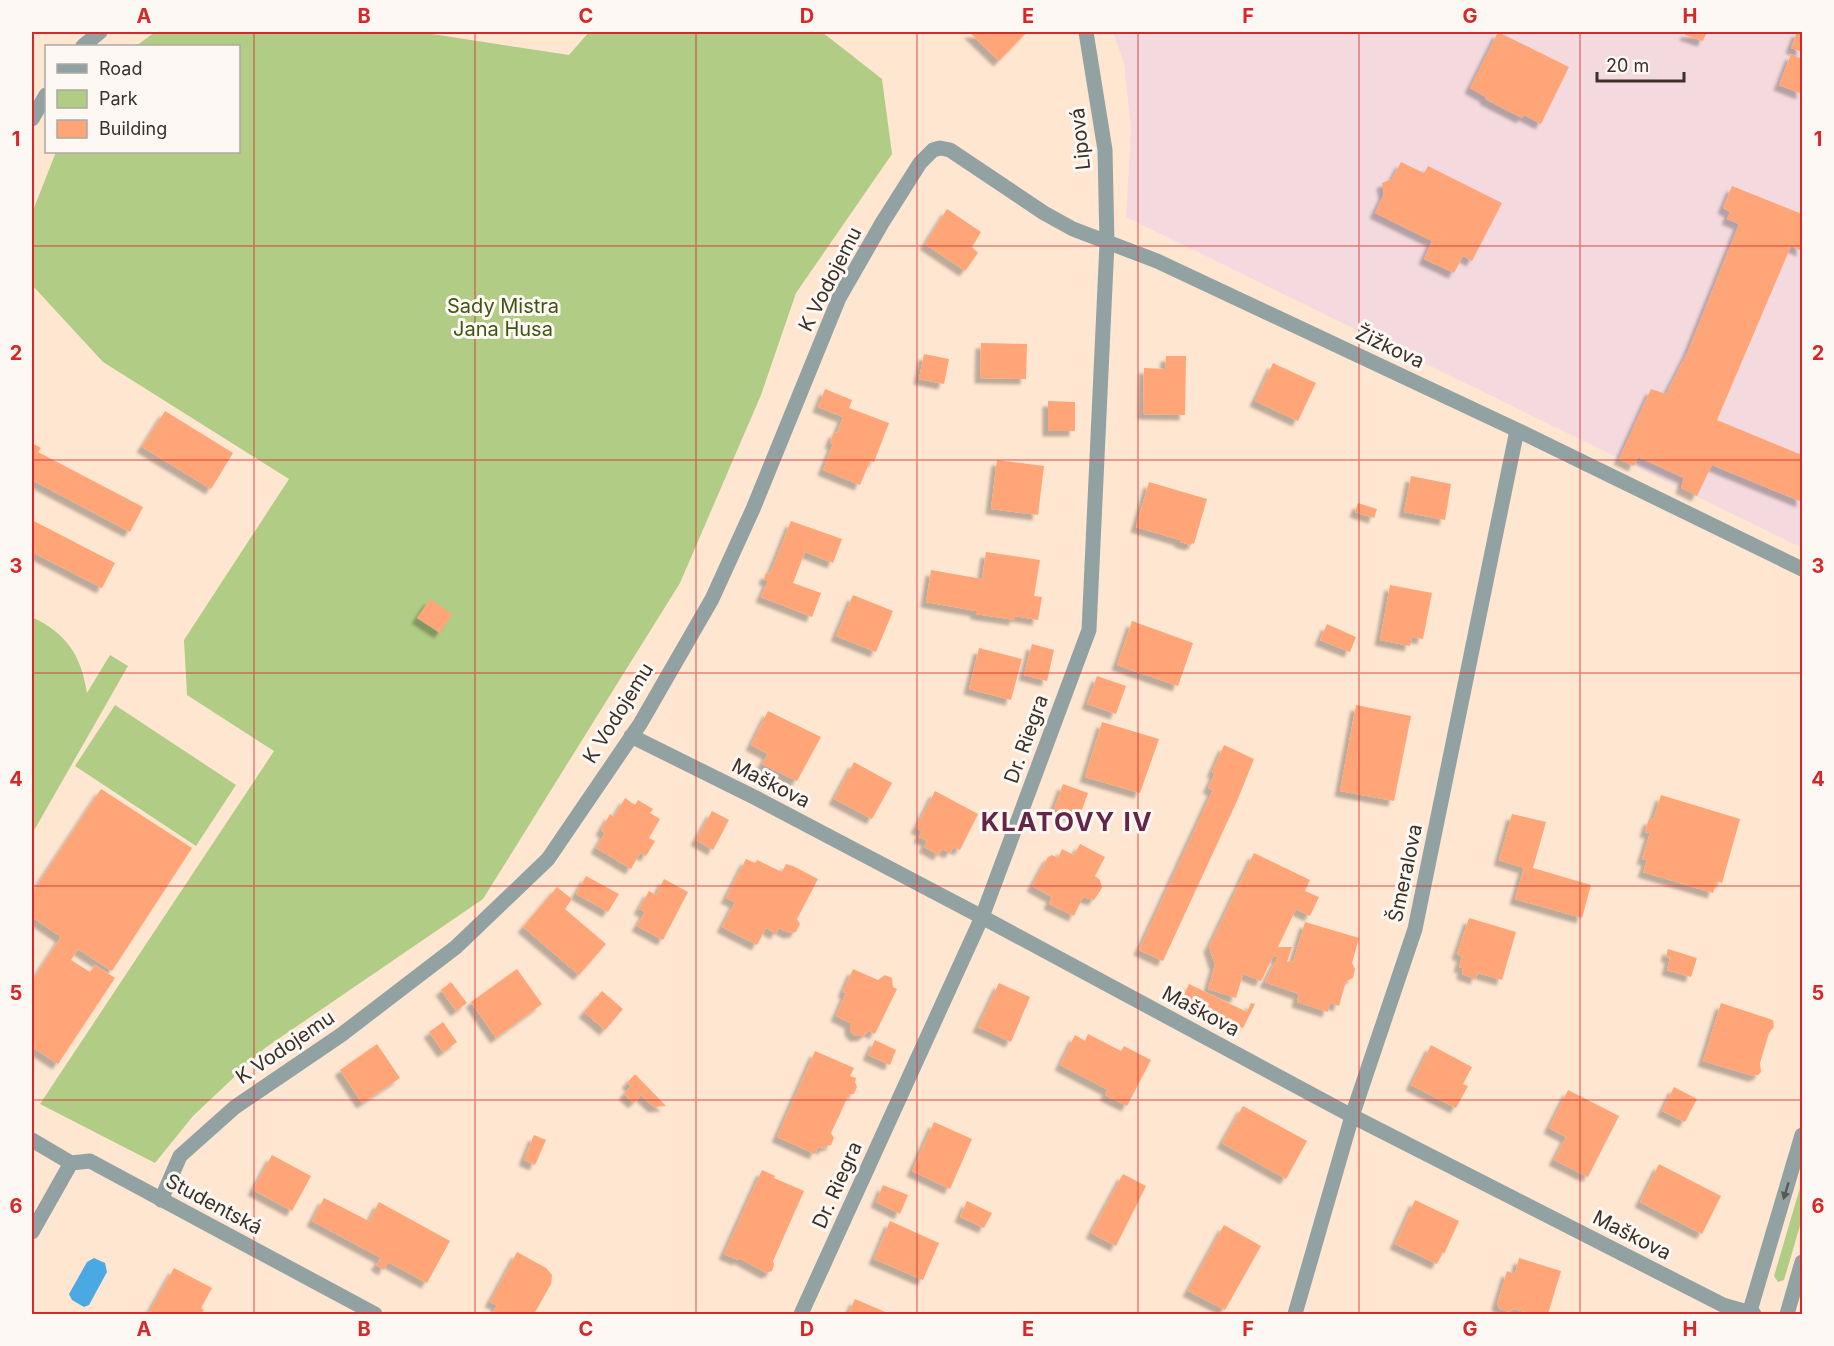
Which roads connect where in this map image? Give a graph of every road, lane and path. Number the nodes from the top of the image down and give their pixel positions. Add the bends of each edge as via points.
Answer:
1 (100, 32) edge
2 (1086, 32) edge
3 (84, 45) edge
4 (45, 97) edge
5 (32, 118) edge
6 (964, 158) joint
7 (1107, 243) junction
8 (1517, 430) junction
9 (1803, 569) edge
10 (632, 736) junction
11 (982, 917) junction
12 (1352, 1116) junction
13 (1803, 1135) edge
14 (32, 1140) edge
15 (71, 1163) junction
16 (161, 1200) junction
17 (32, 1232) edge
18 (1803, 1262) edge
19 (375, 1314) edge
20 (801, 1314) edge
21 (1295, 1314) edge
22 (1751, 1314) edge
23 (1787, 1314) edge

1 - 3 street
2 - 7 street, Lipová via 1105,150
4 - 5 street
6 - 7 street, Žižkova via 1044,213
6 - 10 street, K Vodojemu via 950,150 933,150 920,163 882,223 839,298 712,599
7 - 8 street, Žižkova via 1156,261
7 - 11 street, Dr. Riegra via 1089,630
8 - 9 street, Žižkova
8 - 12 street, Šmeralova via 1415,929
10 - 11 street, Maškova
10 - 16 street, K Vodojemu via 548,859 456,947 341,1035 235,1107 180,1156
11 - 12 street, Maškova
11 - 20 street, Dr. Riegra
12 - 21 street, Šmeralova
12 - 22 street, Maškova via 1723,1305
13 -> 22 street
14 - 15 street, Studentská
15 - 16 street, Studentská via 90,1161
15 - 17 street
16 - 19 street, Studentská
18 - 23 street

